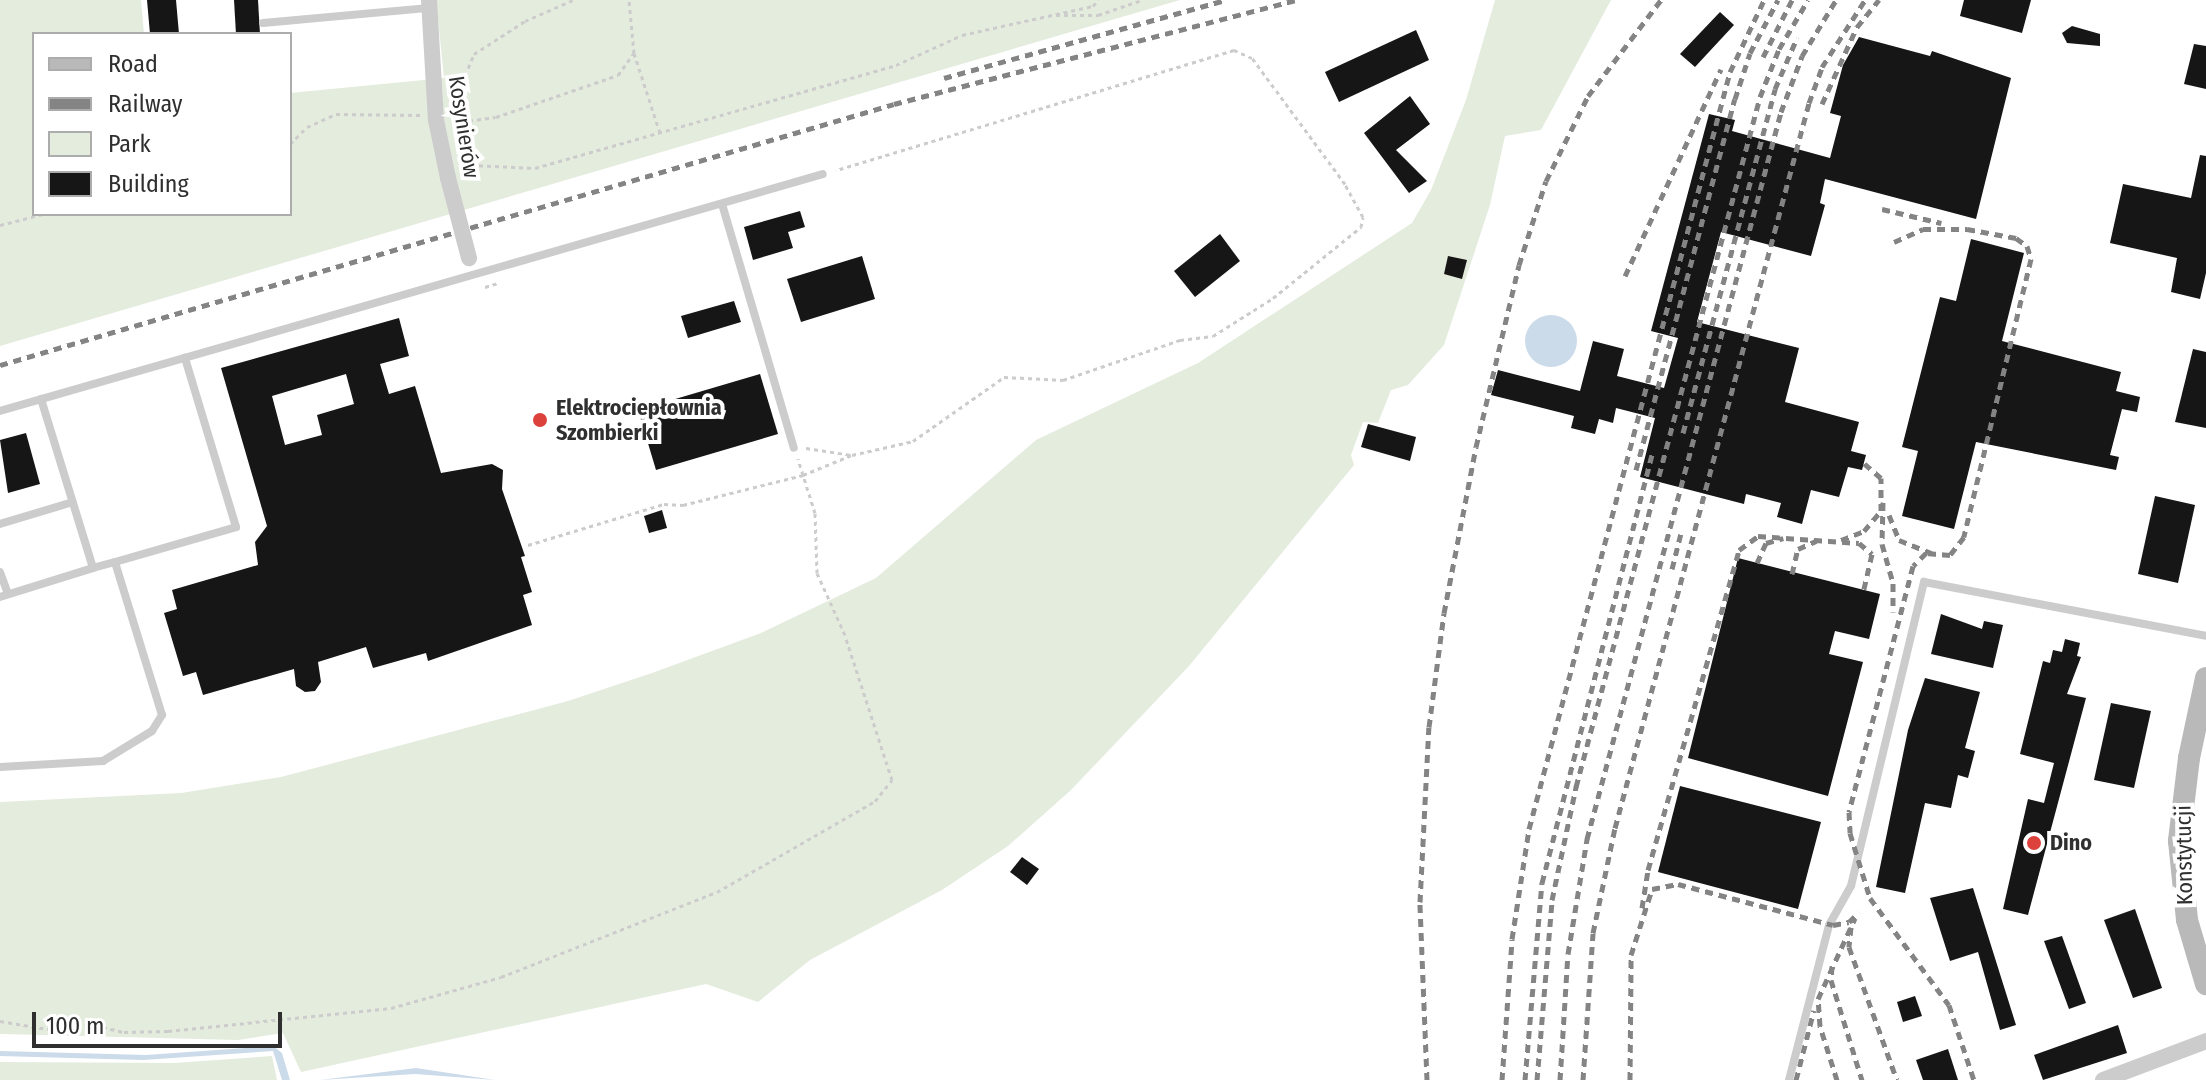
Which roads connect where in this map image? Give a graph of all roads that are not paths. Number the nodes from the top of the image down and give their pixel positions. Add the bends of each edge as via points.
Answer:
1 (429, 4) edge
2 (263, 23) dead end
3 (823, 174) road end
4 (722, 204) junction
5 (469, 258) joint
6 (474, 275) junction
7 (185, 358) junction
8 (41, 399) junction
9 (0, 411) edge
10 (794, 448) road end
11 (73, 502) junction
12 (0, 524) edge
13 (115, 562) junction
14 (93, 568) junction
15 (0, 572) edge
16 (4, 596) edge
17 (2206, 636) edge
18 (2206, 678) edge
19 (0, 767) edge
20 (2206, 984) edge
21 (2206, 1041) edge
22 (1789, 1080) edge
23 (2103, 1080) edge

1 - 2 lane
1 - 5 street, Kosynierów, bridge via 448,178
3 - 4 lane
4 - 6 lane
4 - 10 lane
5 - 6 lane
6 - 7 lane
7 - 8 lane
7 - 13 lane via 236,527
8 - 9 lane
8 - 11 lane
11 - 12 lane
11 - 14 lane
13 - 14 lane
13 - 19 lane via 162,715 159,724 115,755 88,765
14 - 16 lane
15 - 16 lane
17 - 22 lane via 1924,582 1851,886 1829,925
18 - 20 street, Konstytucji via 2186,773 2179,841 2187,920
21 - 23 street

